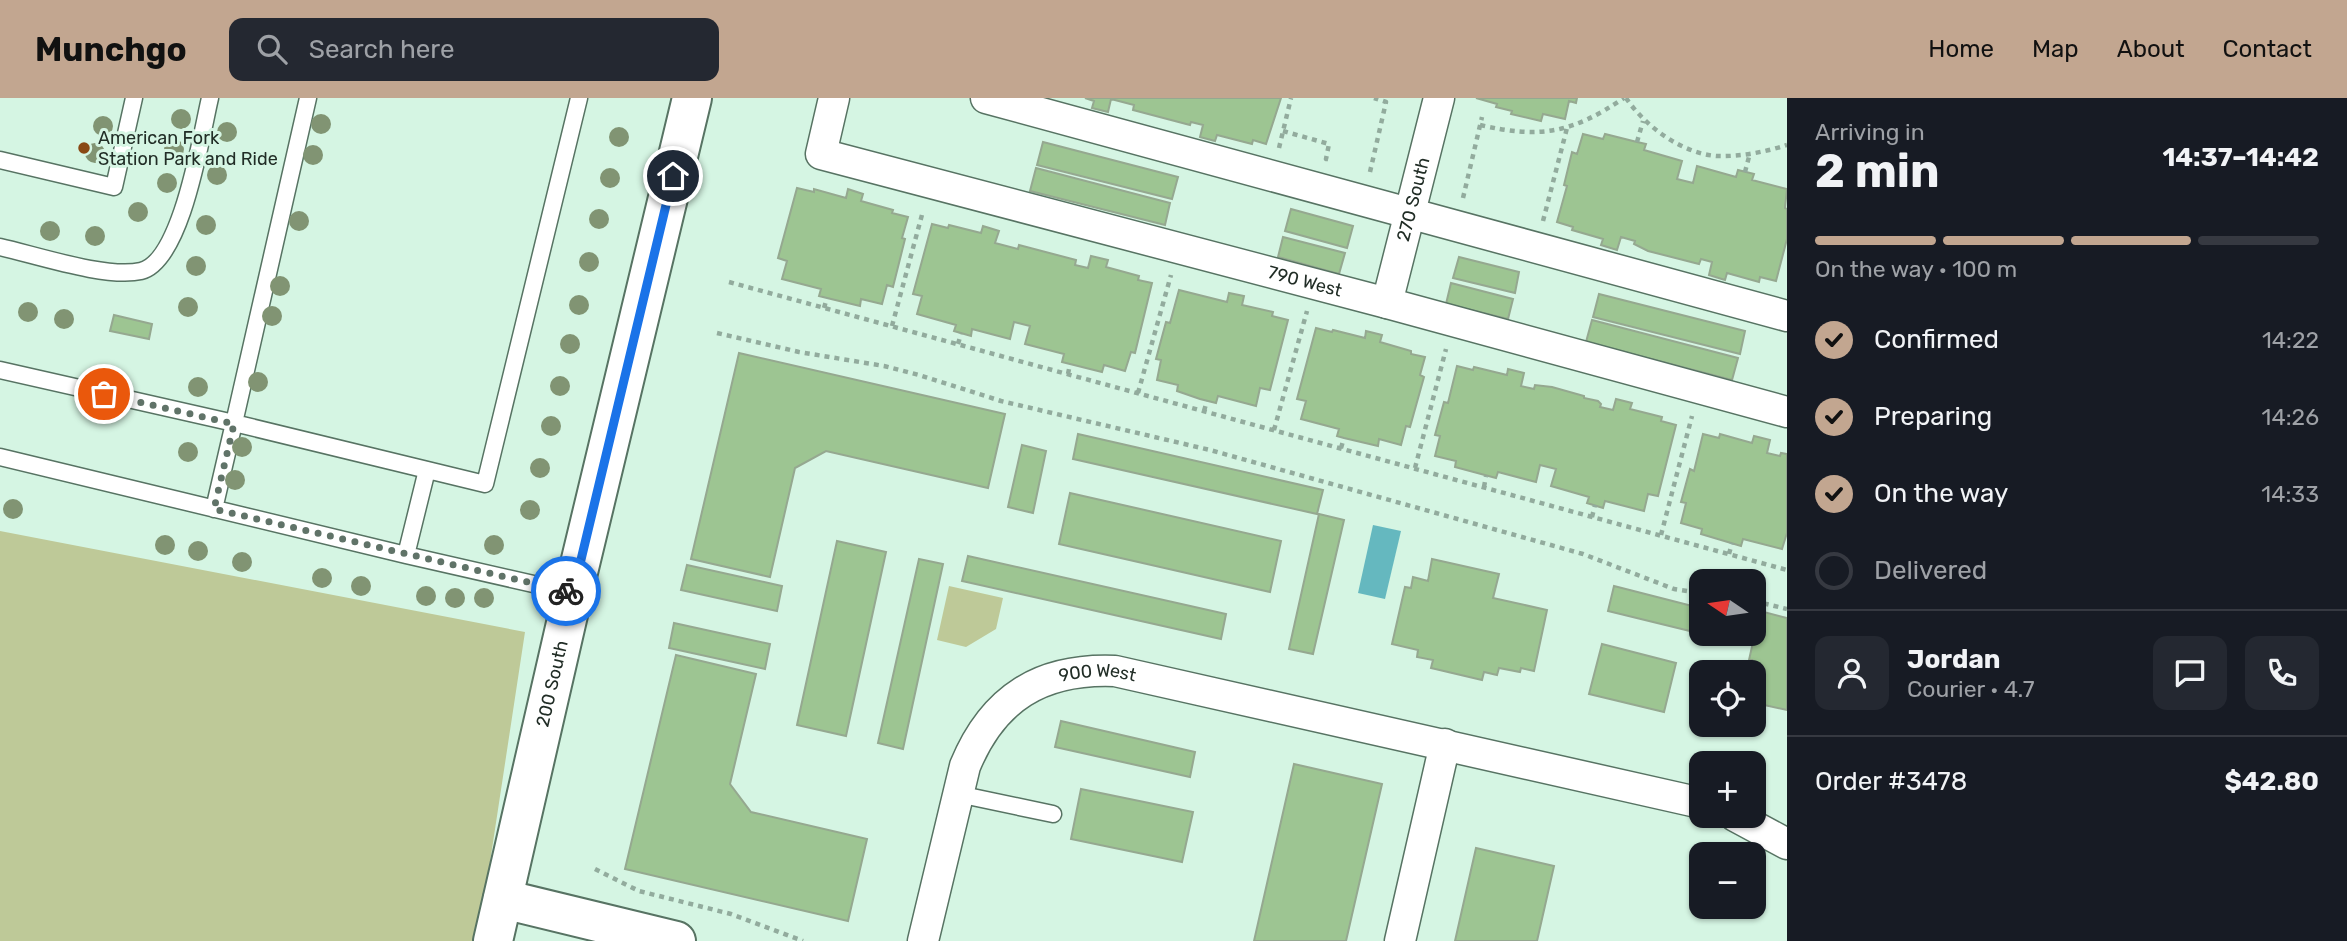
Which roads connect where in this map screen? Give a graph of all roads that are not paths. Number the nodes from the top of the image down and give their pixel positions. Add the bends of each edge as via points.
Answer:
1 (134, 98) edge
2 (211, 98) edge
3 (308, 98) edge
4 (579, 98) edge
5 (692, 98) edge
6 (834, 98) edge
7 (986, 98) edge
8 (1439, 98) edge
9 (0, 160) edge
10 (1410, 213) junction
11 (0, 247) edge
12 (1387, 303) junction
13 (1787, 316) edge
14 (0, 370) edge
15 (1787, 412) edge
16 (234, 424) junction
17 (0, 457) edge
18 (427, 470) junction
19 (214, 509) junction
20 (406, 555) junction
21 (573, 593) junction
22 (1446, 744) junction
23 (958, 794) junction
24 (1689, 800) edge
25 (1053, 814) dead end
26 (1757, 828) edge
27 (1787, 844) edge
28 (503, 899) junction
29 (493, 941) edge
30 (676, 941) edge
31 (923, 941) edge
32 (1400, 941) edge

1 - 9 lane via 114,187
2 - 11 lane via 181,219 164,254 143,271 108,272
3 - 16 lane
4 - 18 lane via 485,484
5 - 21 street, 200 South
6 - 12 street, 790 West via 821,154
7 - 10 street
8 - 10 street, 270 South
10 - 12 street, 270 South
10 - 13 street
12 - 15 street, 790 West
14 - 16 lane
16 - 18 lane
16 - 19 lane
17 - 19 lane
18 - 20 lane
19 - 20 lane
20 - 21 lane
21 - 28 street, 200 South
22 - 23 street, 900 West via 1128,674 1091,670 1046,679 1005,704 974,743
22 - 24 street, 900 West
22 - 32 street
23 - 25 lane
23 - 31 street, 900 West
26 - 27 street
28 - 29 street, 200 South
28 - 30 street

